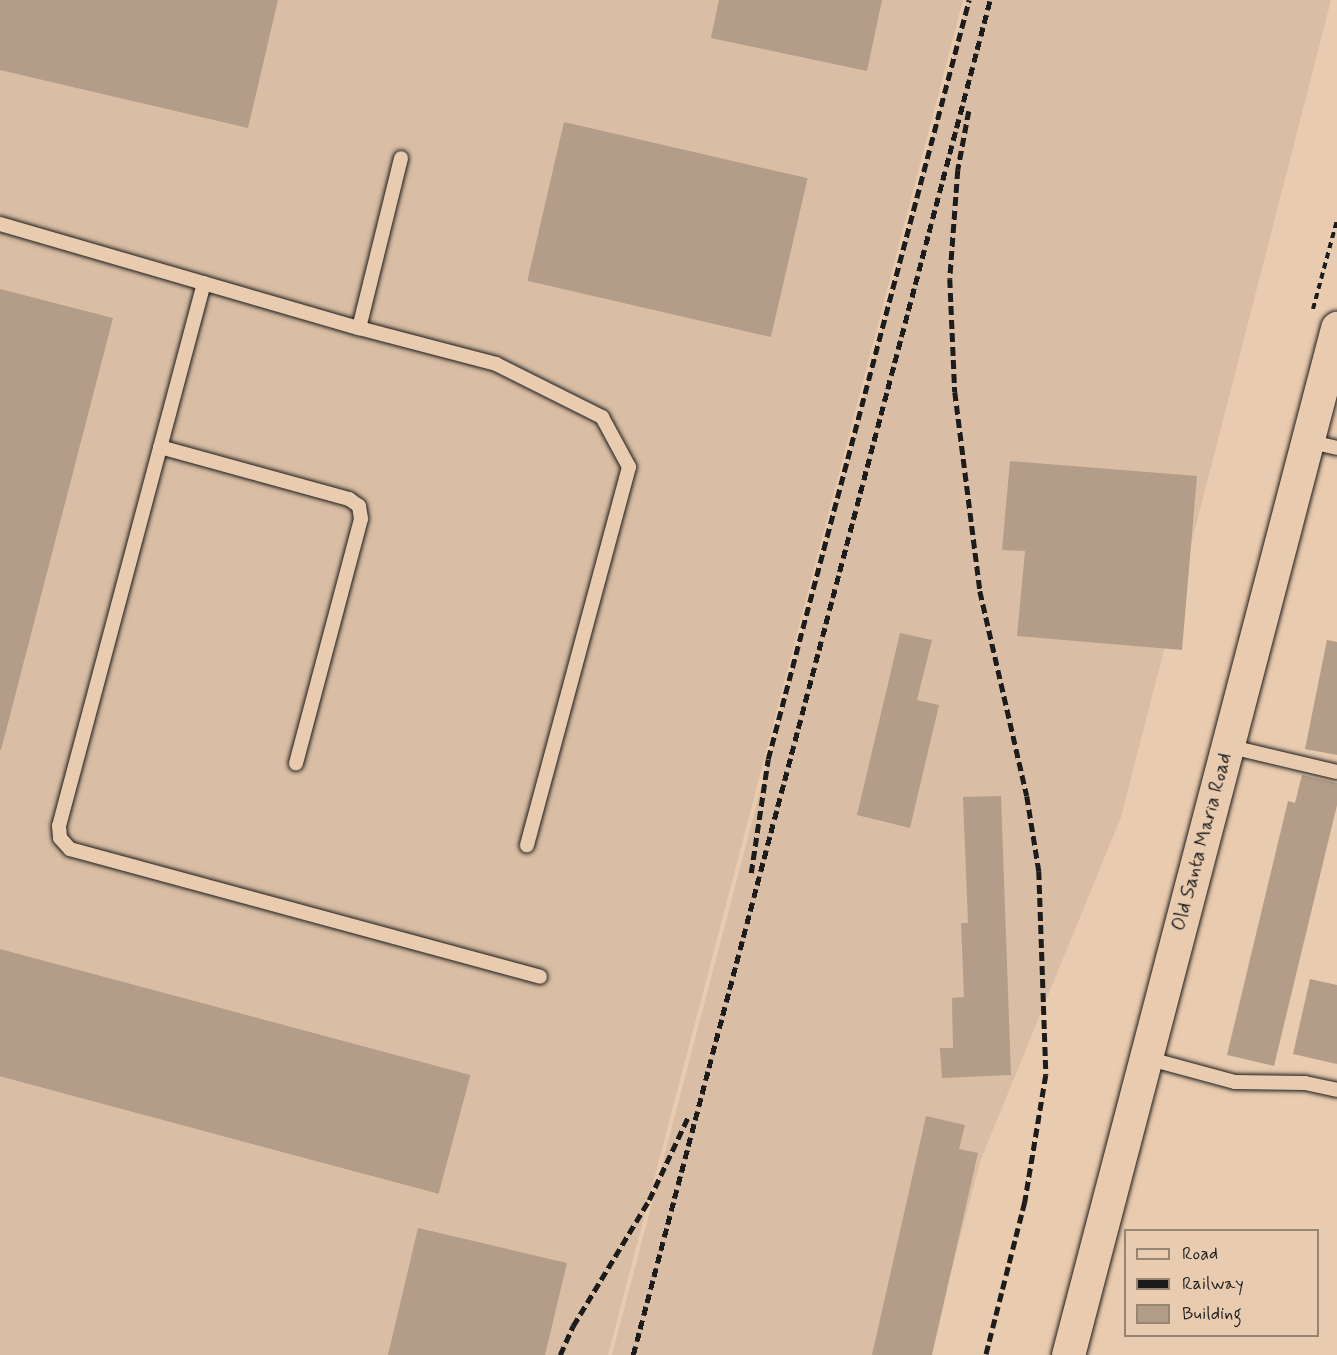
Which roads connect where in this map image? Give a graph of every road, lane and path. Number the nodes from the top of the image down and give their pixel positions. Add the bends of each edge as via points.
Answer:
1 (401, 158) dead end
2 (0, 224) edge
3 (204, 283) junction
4 (359, 328) junction
5 (1337, 328) edge
6 (1322, 444) edge
7 (160, 447) junction
8 (1227, 746) junction
9 (296, 764) dead end
10 (1337, 772) edge
11 (527, 845) dead end
12 (540, 977) dead end
13 (1146, 1058) junction
14 (1337, 1090) edge
15 (1068, 1355) edge

1 - 4 lane
2 - 3 lane
3 - 4 lane
3 - 7 lane
4 - 11 lane via 496,364 602,417 629,466
5 - 6 main road, Old Santa Maria Road
6 - 8 main road, Old Santa Maria Road
7 - 9 lane via 349,499 359,506 361,519
7 - 12 lane via 59,826 60,838 70,849
8 - 10 lane
8 - 13 main road, Old Santa Maria Road
13 - 14 lane via 1235,1082 1305,1083
13 - 15 main road, Old Santa Maria Road

